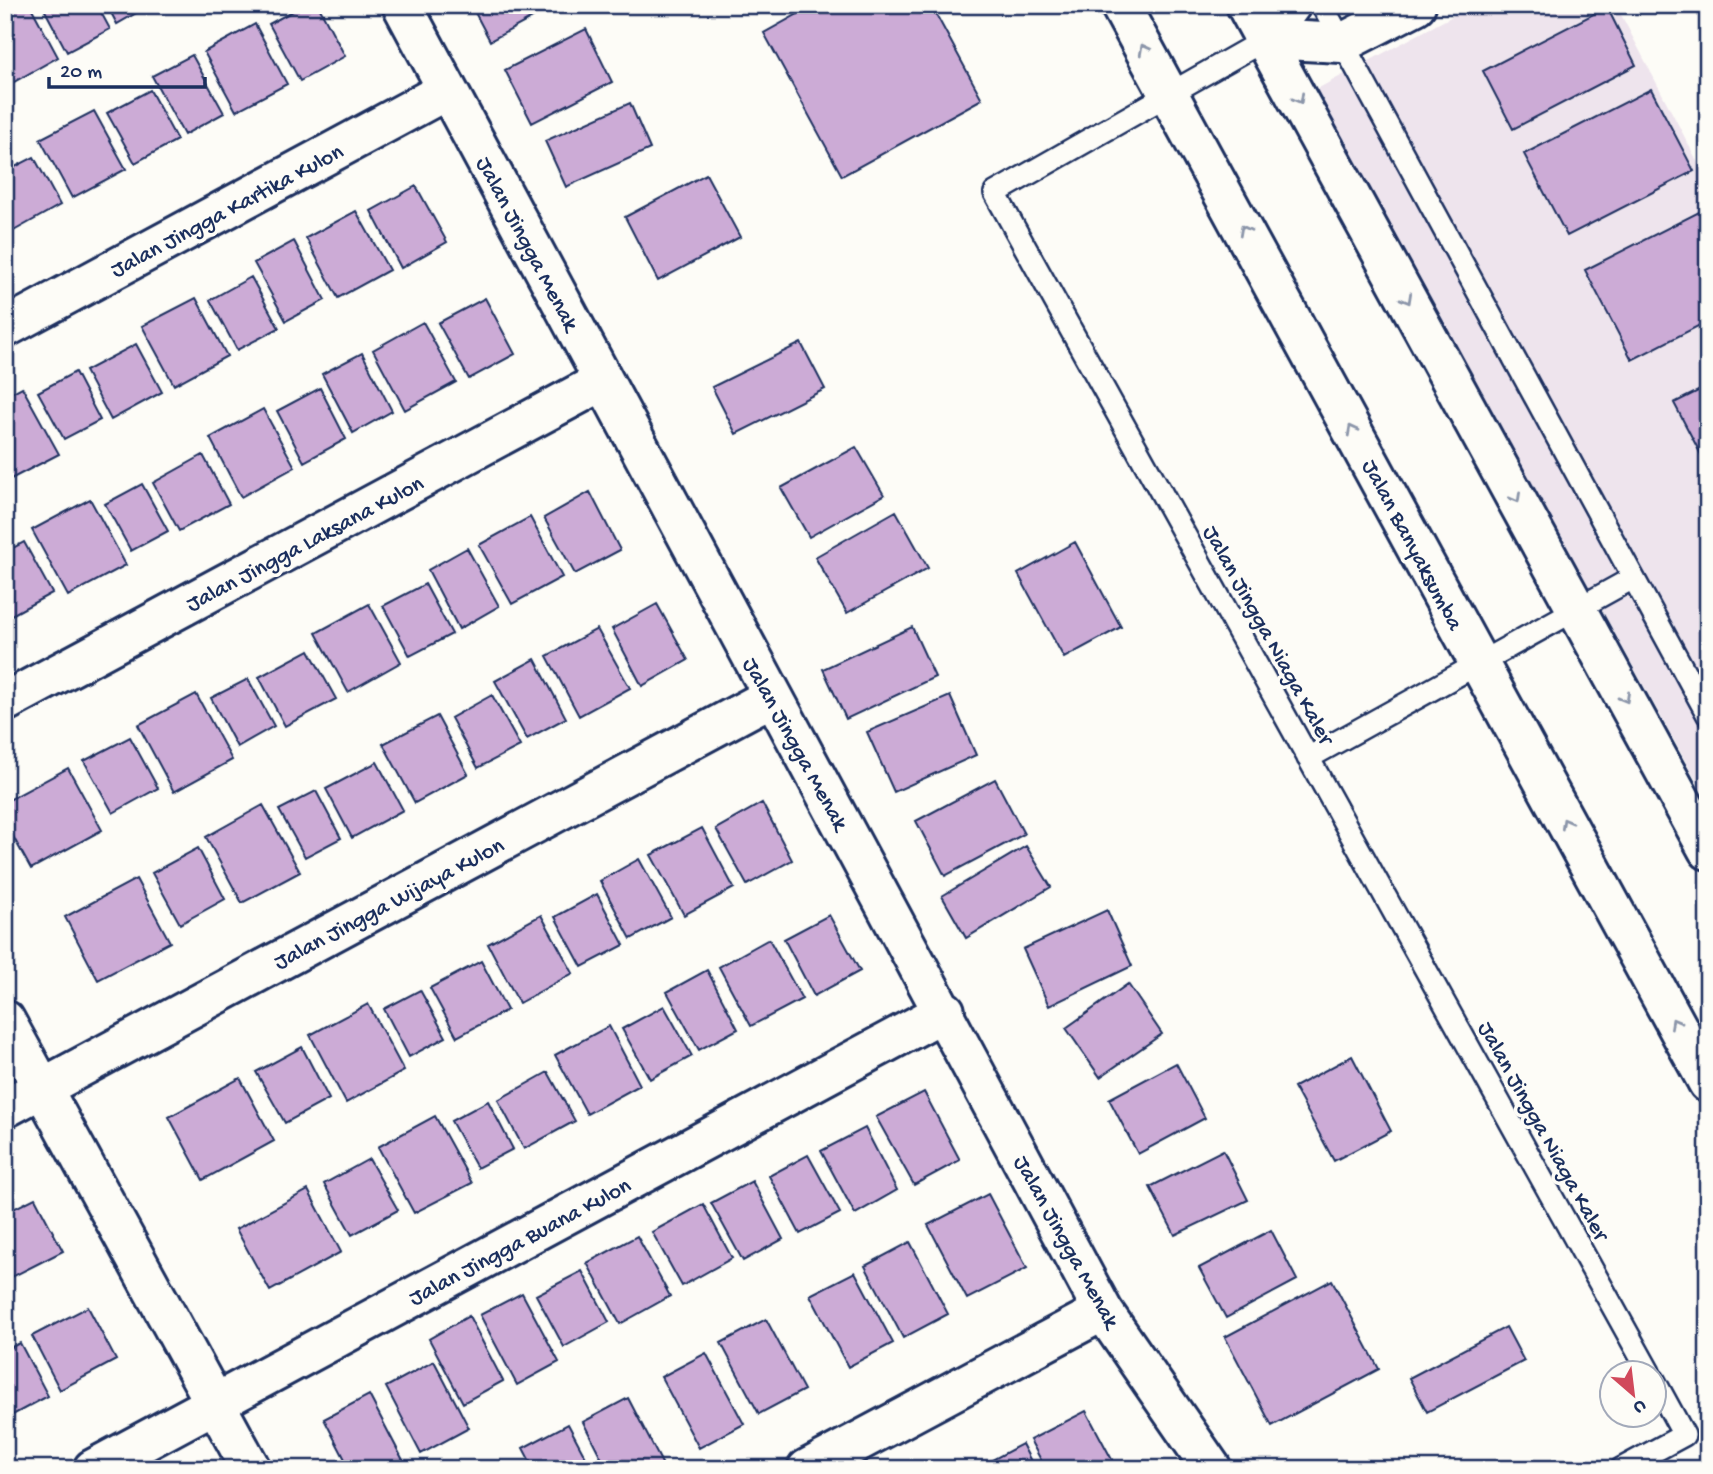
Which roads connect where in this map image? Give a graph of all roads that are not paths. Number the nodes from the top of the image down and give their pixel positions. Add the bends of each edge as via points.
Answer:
1 (402, 5) edge
2 (1120, 5) edge
3 (1246, 5) edge
4 (1291, 5) edge
5 (1322, 5) edge
6 (1416, 5) edge
7 (1266, 39) junction
8 (1342, 43) junction
9 (447, 90) junction
10 (1168, 94) junction
11 (5, 328) edge
12 (603, 381) junction
13 (1633, 578) junction
14 (1577, 610) junction
15 (1479, 663) junction
16 (771, 696) junction
17 (5, 702) edge
18 (1708, 715) edge
19 (1308, 758) junction
20 (1708, 850) edge
21 (945, 1011) junction
22 (5, 1020) edge
23 (1708, 1083) edge
24 (41, 1088) junction
25 (5, 1108) edge
26 (1103, 1311) junction
27 (1641, 1358) edge
28 (216, 1403) junction
29 (1668, 1406) edge
30 (93, 1469) edge
31 (251, 1469) edge
32 (807, 1469) edge
33 (1212, 1469) edge
34 (1621, 1469) edge

1 - 9 street, Jalan Jingga Menak
10 -> 2 street, Jalan Banyaksumba
3 - 7 street
4 - 7 street
5 - 8 lane
6 - 8 street
7 - 8 street
7 - 10 lane, Jalan Jingga Niaga Kaler
7 -> 14 street
8 - 13 lane
9 - 11 street, Jalan Jingga Kartika Kulon
9 - 12 street, Jalan Jingga Menak
15 -> 10 street, Jalan Banyaksumba
10 - 19 lane, Jalan Jingga Niaga Kaler via 995,193
12 - 16 street, Jalan Jingga Menak
12 - 17 street, Jalan Jingga Laksana Kulon
13 - 14 lane
13 - 18 lane
14 - 15 lane
14 -> 20 street
15 - 19 lane
23 -> 15 street, Jalan Banyaksumba
16 - 21 street, Jalan Jingga Menak
16 - 24 street, Jalan Jingga Wijaya Kulon
19 - 27 lane, Jalan Jingga Niaga Kaler
21 - 26 street, Jalan Jingga Menak
21 - 28 street, Jalan Jingga Buana Kulon
22 - 24 street
24 - 25 street, Jalan Jingga Wijaya Kulon
24 - 28 street
26 - 32 street
26 - 33 street, Jalan Jingga Menak
28 - 30 street, Jalan Jingga Buana Kulon
28 - 31 street
29 - 34 lane via 1684,1435

